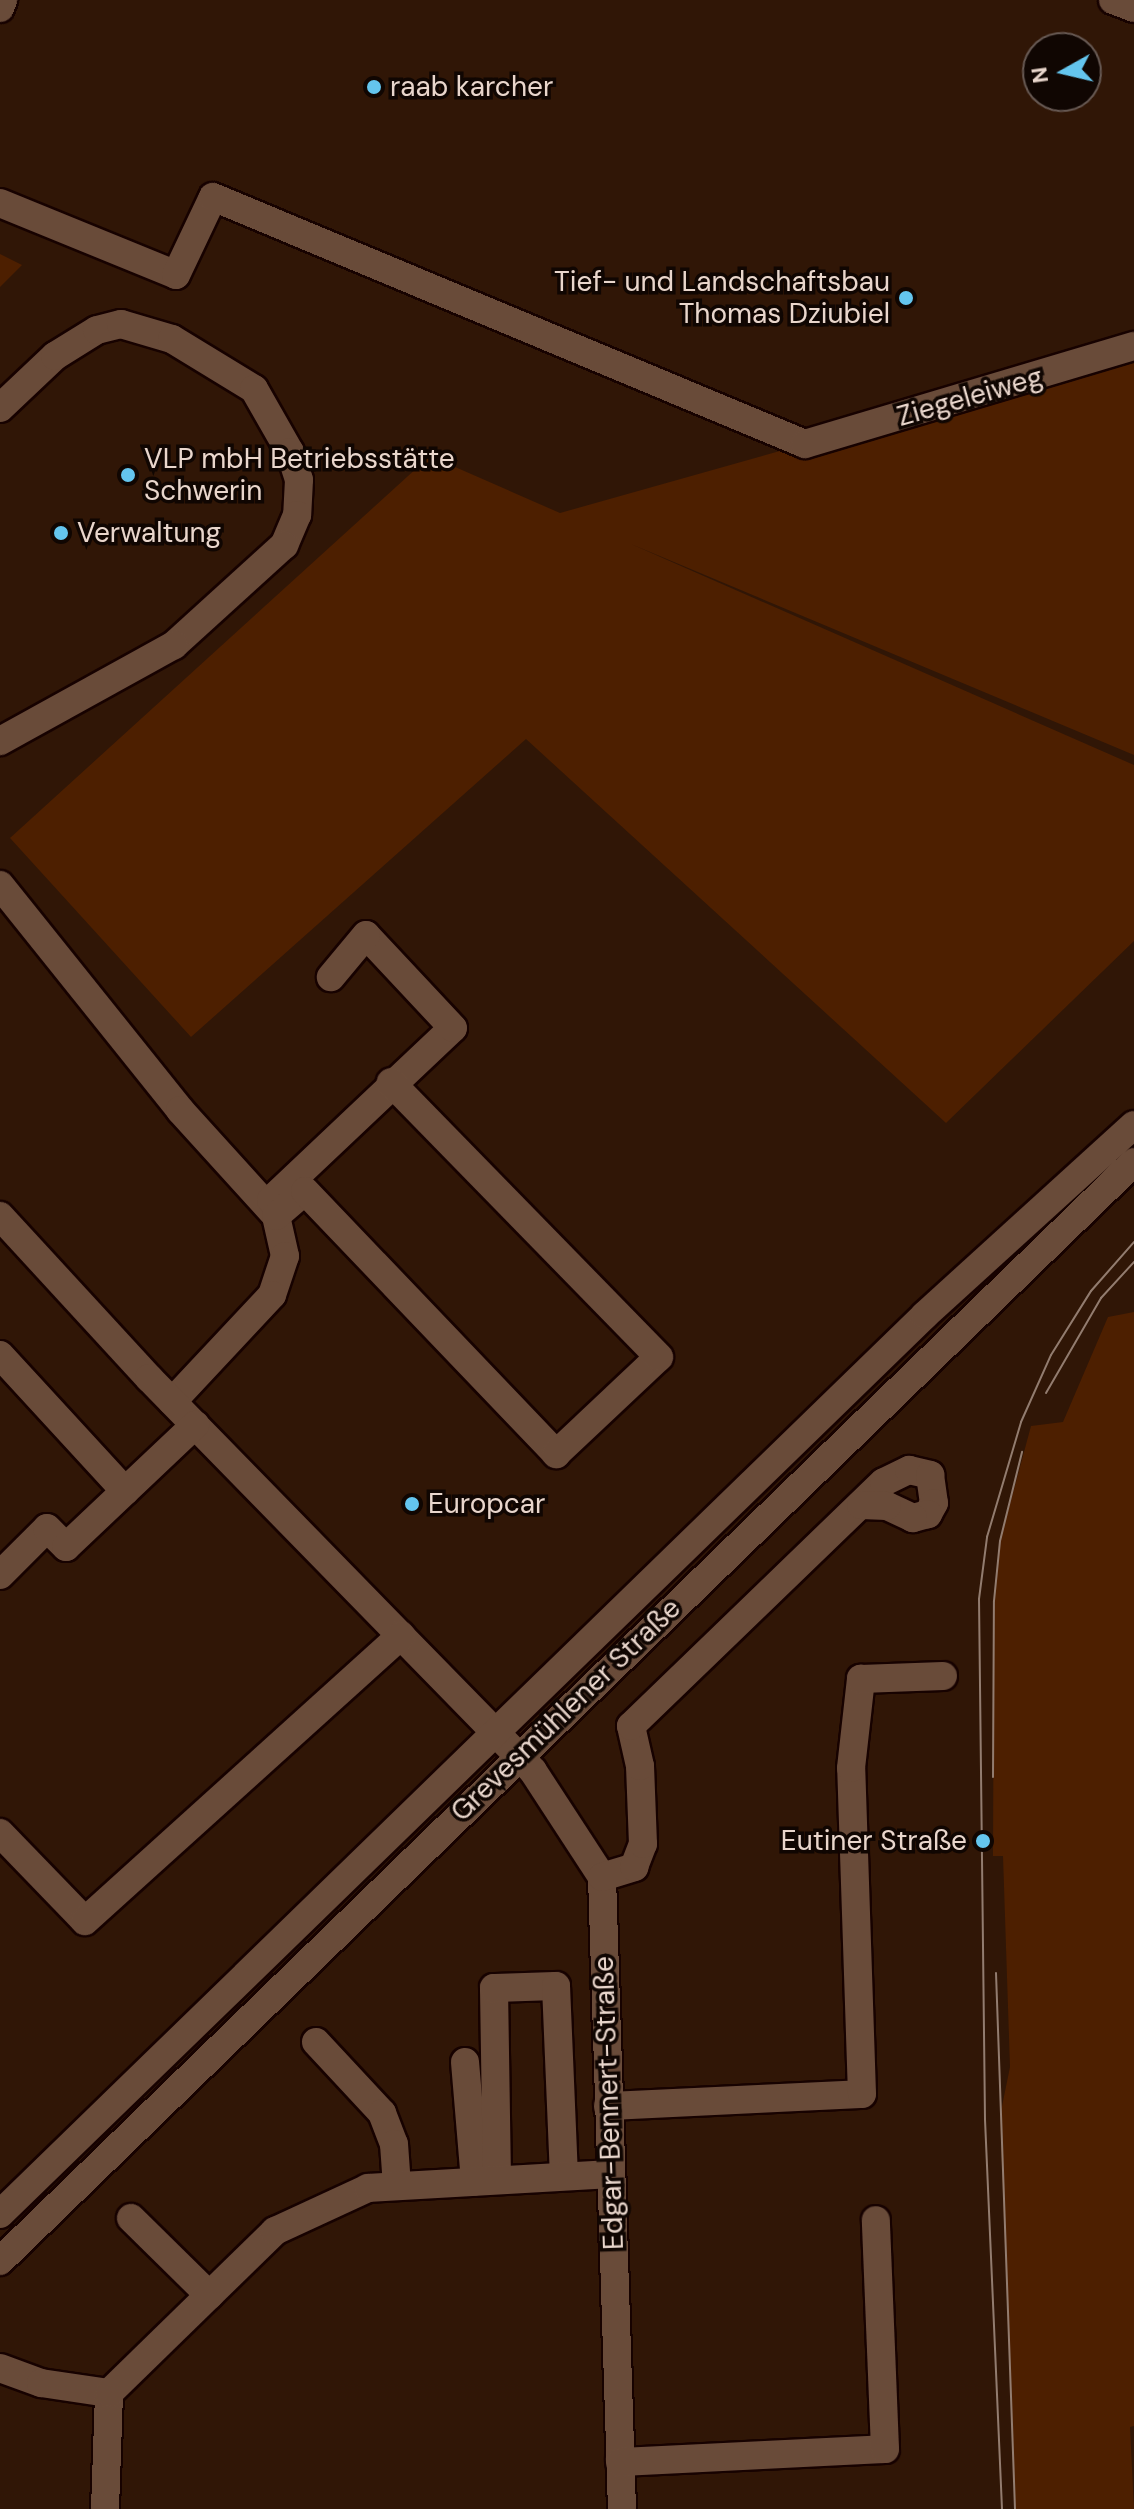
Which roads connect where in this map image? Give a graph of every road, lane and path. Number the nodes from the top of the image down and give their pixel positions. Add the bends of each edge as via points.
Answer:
1 (3, 0) edge
2 (1113, 0) edge
3 (0, 8) edge
4 (1134, 8) edge
5 (0, 203) edge
6 (1131, 351) edge
7 (0, 408) edge
8 (0, 741) edge
9 (0, 885) edge
10 (331, 977) dead end
11 (391, 1082) junction
12 (1134, 1125) edge
13 (1134, 1162) edge
14 (272, 1210) junction
15 (0, 1216) edge
16 (0, 1355) edge
17 (172, 1402) junction
18 (195, 1425) junction
19 (125, 1491) junction
20 (861, 1505) dead end
21 (0, 1575) edge
22 (401, 1635) junction
23 (943, 1676) dead end
24 (496, 1733) junction
25 (519, 1756) junction
26 (0, 1833) edge
27 (602, 1877) junction
28 (316, 2042) dead end
29 (465, 2062) dead end
30 (608, 2106) junction
31 (611, 2174) junction
32 (564, 2176) junction
33 (486, 2181) junction
34 (397, 2186) junction
35 (0, 2214) edge
36 (131, 2218) dead end
37 (876, 2220) dead end
38 (0, 2261) edge
39 (209, 2295) junction
40 (0, 2368) edge
41 (109, 2393) junction
42 (620, 2462) junction
43 (105, 2509) edge
44 (622, 2509) edge

1 - 3 street
2 - 4 street
5 - 6 street, Ziegeleiweg via 176,275 213,197 805,444
7 - 8 street via 55,356 97,330 121,324 172,339 254,389 290,452 299,480 297,515 284,545 174,645
9 - 14 street via 180,1110
10 - 11 street via 366,935 453,1028
11 - 14 street
11 - 14 street via 659,1357 556,1454 305,1191
12 - 24 street, Grevesmühlener Straße via 925,1315
13 - 25 street, Grevesmühlener Straße
14 - 17 street via 285,1256 272,1295
15 - 17 street
16 - 19 street
17 - 18 street
18 - 19 street
18 - 22 street
19 - 21 street via 66,1547 47,1528
20 - 27 street via 631,1726 640,1766 643,1844 634,1867
22 - 24 street
22 - 26 street via 85,1921
23 - 30 street via 861,1679 851,1768 862,2094
24 - 25 street
24 - 35 street, Grevesmühlener Straße
25 - 27 street
25 - 38 street, Grevesmühlener Straße
27 - 30 street, Edgar-Bennert-Straße
28 - 34 street via 382,2113 394,2144
29 - 33 street
30 - 31 street, Edgar-Bennert-Straße
31 - 32 street
31 - 42 street, Edgar-Bennert-Straße
32 - 33 street
32 - 33 street via 556,1986 494,1988
33 - 34 street
34 - 39 street via 368,2188 275,2231
36 - 39 street
37 - 42 street via 885,2449
39 - 41 street
40 - 41 street via 41,2383
41 - 43 street
42 - 44 street, Edgar-Bennert-Straße

